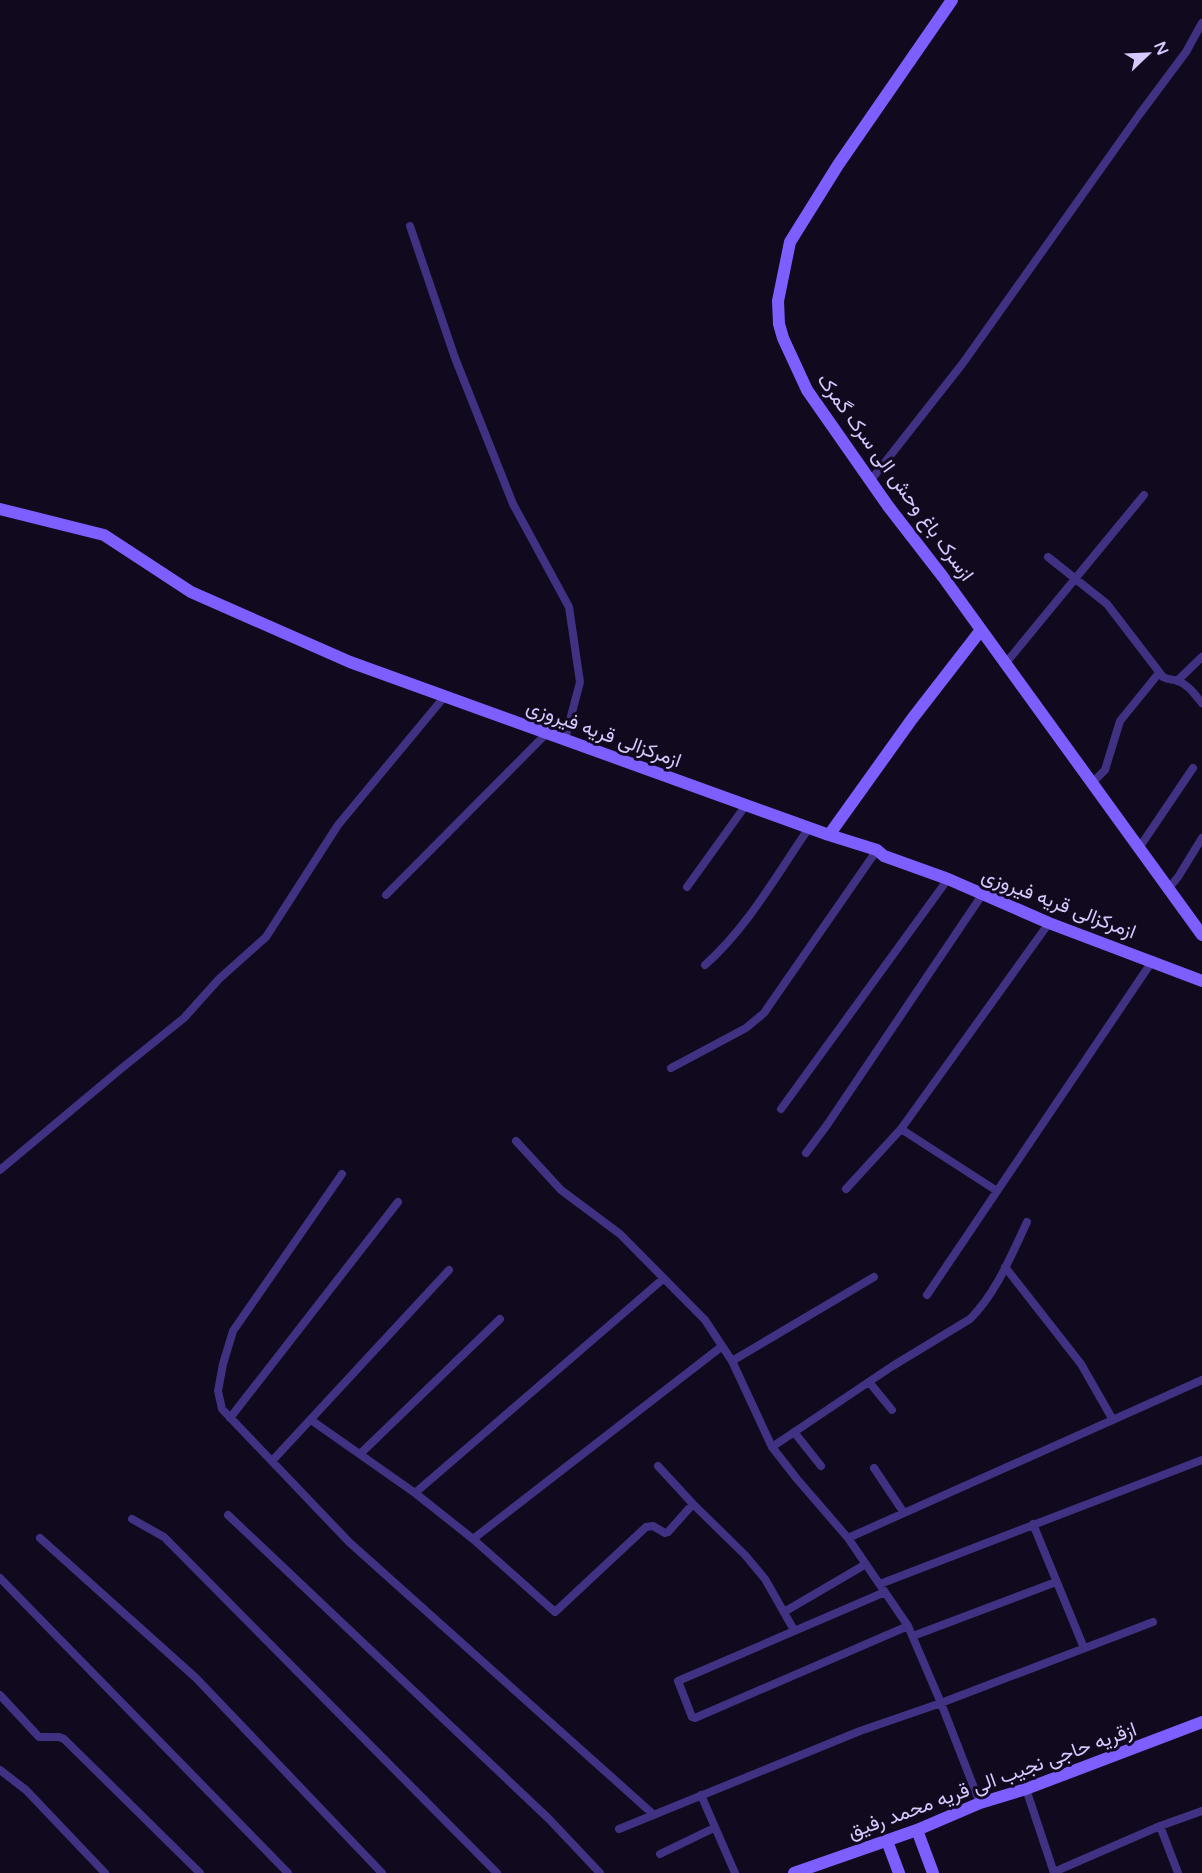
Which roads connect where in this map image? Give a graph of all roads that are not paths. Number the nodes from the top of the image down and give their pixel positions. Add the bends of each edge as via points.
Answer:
1 (952, 0) edge
2 (1202, 23) edge
3 (410, 226) dead end
4 (872, 480) junction
5 (1144, 495) dead end
6 (0, 509) edge
7 (1048, 557) dead end
8 (1076, 578) junction
9 (981, 630) junction
10 (1202, 657) edge
11 (1005, 664) junction
12 (1159, 673) junction
13 (1177, 681) junction
14 (445, 696) junction
15 (1202, 703) edge
16 (547, 733) junction
17 (565, 739) junction
18 (1193, 768) dead end
19 (1092, 783) junction
20 (746, 805) junction
21 (809, 828) junction
22 (829, 835) junction
23 (1202, 838) edge
24 (1139, 848) junction
25 (877, 850) junction
26 (948, 879) junction
27 (687, 887) dead end
28 (1168, 889) junction
29 (386, 895) dead end
30 (982, 895) junction
31 (1049, 923) junction
32 (1202, 935) edge
33 (1153, 960) junction
34 (705, 965) dead end
35 (1202, 981) edge
36 (671, 1068) dead end
37 (781, 1109) dead end
38 (901, 1129) junction
39 (516, 1141) dead end
40 (806, 1153) dead end
41 (0, 1170) edge
42 (342, 1174) dead end
43 (846, 1189) dead end
44 (997, 1191) junction
45 (398, 1202) dead end
46 (1027, 1222) dead end
47 (1005, 1267) junction
48 (449, 1270) dead end
49 (874, 1277) dead end
50 (663, 1279) junction
51 (927, 1295) dead end
52 (500, 1319) dead end
53 (721, 1347) junction
54 (732, 1362) junction
55 (1202, 1380) edge
56 (869, 1382) junction
57 (892, 1410) dead end
58 (230, 1418) junction
59 (311, 1420) junction
60 (1113, 1420) junction
61 (794, 1432) junction
62 (772, 1447) junction
63 (360, 1454) junction
64 (1202, 1460) edge
65 (272, 1461) junction
66 (658, 1466) dead end
67 (820, 1466) dead end
68 (874, 1468) dead end
69 (415, 1493) junction
70 (693, 1504) junction
71 (904, 1513) junction
72 (228, 1515) dead end
73 (132, 1519) dead end
74 (1033, 1524) junction
75 (40, 1538) dead end
76 (848, 1538) junction
77 (473, 1539) junction
78 (866, 1564) junction
79 (0, 1578) edge
80 (1056, 1582) junction
81 (882, 1588) junction
82 (784, 1612) junction
83 (1153, 1622) dead end
84 (908, 1626) junction
85 (794, 1630) junction
86 (913, 1636) junction
87 (1084, 1648) junction
88 (0, 1695) edge
89 (941, 1703) junction
90 (1202, 1722) edge
91 (0, 1770) edge
92 (1026, 1789) junction
93 (701, 1796) junction
94 (980, 1803) junction
95 (1202, 1811) edge
96 (654, 1815) junction
97 (1160, 1826) junction
98 (714, 1828) junction
99 (619, 1829) dead end
100 (917, 1830) junction
101 (887, 1841) junction
102 (660, 1854) dead end
103 (105, 1873) edge
104 (200, 1873) edge
105 (288, 1873) edge
106 (382, 1873) edge
107 (497, 1873) edge
108 (600, 1873) edge
109 (735, 1873) edge
110 (794, 1873) edge
111 (899, 1873) edge
112 (933, 1873) edge
113 (1054, 1873) edge
114 (1178, 1873) edge

1 - 4 main road, ازسرک باغ وحش الی سرک گمرک via 799,225 790,242 777,301 779,324 807,390
2 - 4 street via 1186,52 963,363
3 - 17 street via 455,358 513,504 569,607 580,682
4 - 9 main road, ازسرک باغ وحش الی سرک گمرک
5 - 8 street
6 - 14 main road, ازمرکزالی قریه فیروزی via 104,535 191,592 350,662
7 - 8 street
8 - 11 street
8 - 12 street via 1107,604
9 - 11 main road, ازسرک باغ وحش الی سرک گمرک
9 - 22 main road
10 - 13 street
11 - 19 main road, ازسرک باغ وحش الی سرک گمرک
12 - 13 street via 1167,680
12 - 19 street via 1120,722 1105,770
13 - 15 street via 1190,688
14 - 16 main road, ازمرکزالی قریه فیروزی
14 - 41 street via 338,825 266,936 184,1018
16 - 17 main road, ازمرکزالی قریه فیروزی
16 - 29 street
17 - 20 main road, ازمرکزالی قریه فیروزی
18 - 24 street
19 - 24 main road, ازسرک باغ وحش الی سرک گمرک
20 - 21 main road, ازمرکزالی قریه فیروزی
20 - 27 street
21 - 22 main road, ازمرکزالی قریه فیروزی
21 - 34 street via 724,949
22 - 25 main road, ازمرکزالی قریه فیروزی
23 - 28 street
24 - 28 main road, ازسرک باغ وحش الی سرک گمرک
25 - 26 main road, ازمرکزالی قریه فیروزی
25 - 36 street via 764,1013 746,1028
26 - 30 main road, ازمرکزالی قریه فیروزی
26 - 37 street
28 - 32 main road, ازسرک باغ وحش الی سرک گمرک
30 - 31 main road, ازمرکزالی قریه فیروزی
30 - 40 street
31 - 33 main road, ازمرکزالی قریه فیروزی
31 - 38 street
33 - 35 main road, ازمرکزالی قریه فیروزی
33 - 44 street
38 - 43 street
38 - 44 street
39 - 50 street via 561,1190 621,1234
42 - 58 street via 232,1331 218,1391 222,1409
44 - 51 street
45 - 58 street
46 - 47 street
47 - 56 street via 970,1320
47 - 60 street via 1081,1364
48 - 59 street
49 - 54 street
50 - 53 street via 705,1320
50 - 69 street
52 - 63 street
53 - 54 street
53 - 77 street
54 - 62 street
55 - 60 street
56 - 57 street
56 - 61 street
58 - 65 street
59 - 63 street
59 - 65 street
60 - 71 street
61 - 62 street
61 - 67 street
62 - 76 street
63 - 69 street
64 - 74 street
65 - 96 street via 349,1542
66 - 70 street
68 - 71 street
69 - 77 street
70 - 77 street via 668,1532 646,1527 555,1612
70 - 82 street via 745,1555
71 - 76 street
72 - 108 street via 549,1819
73 - 107 street via 164,1537
74 - 80 street
74 - 81 street
75 - 106 street via 196,1678
76 - 78 street
78 - 81 street
78 - 82 street
79 - 105 street
80 - 86 street
80 - 87 street
81 - 84 street
81 - 85 street
82 - 85 street
83 - 87 street
84 - 85 street via 692,1717 678,1681
84 - 86 street
86 - 89 street
87 - 89 street
88 - 104 street via 39,1737 64,1739
89 - 93 street via 860,1731
89 - 94 street
90 - 92 main road, ازقریه حاجی نجیب الی قریه محمد رفیق
91 - 103 street via 26,1790
92 - 94 main road, ازقریه حاجی نجیب الی قریه محمد رفیق
92 - 113 street
93 - 96 street
93 - 98 street
94 - 100 main road, ازقریه حاجی نجیب الی قریه محمد رفیق
95 - 97 street
96 - 99 street
97 - 113 street
97 - 114 street
98 - 102 street
98 - 109 street
100 - 101 main road, ازقریه حاجی نجیب الی قریه محمد رفیق
100 - 112 main road
101 - 110 main road, ازقریه حاجی نجیب الی قریه محمد رفیق
101 - 111 main road

